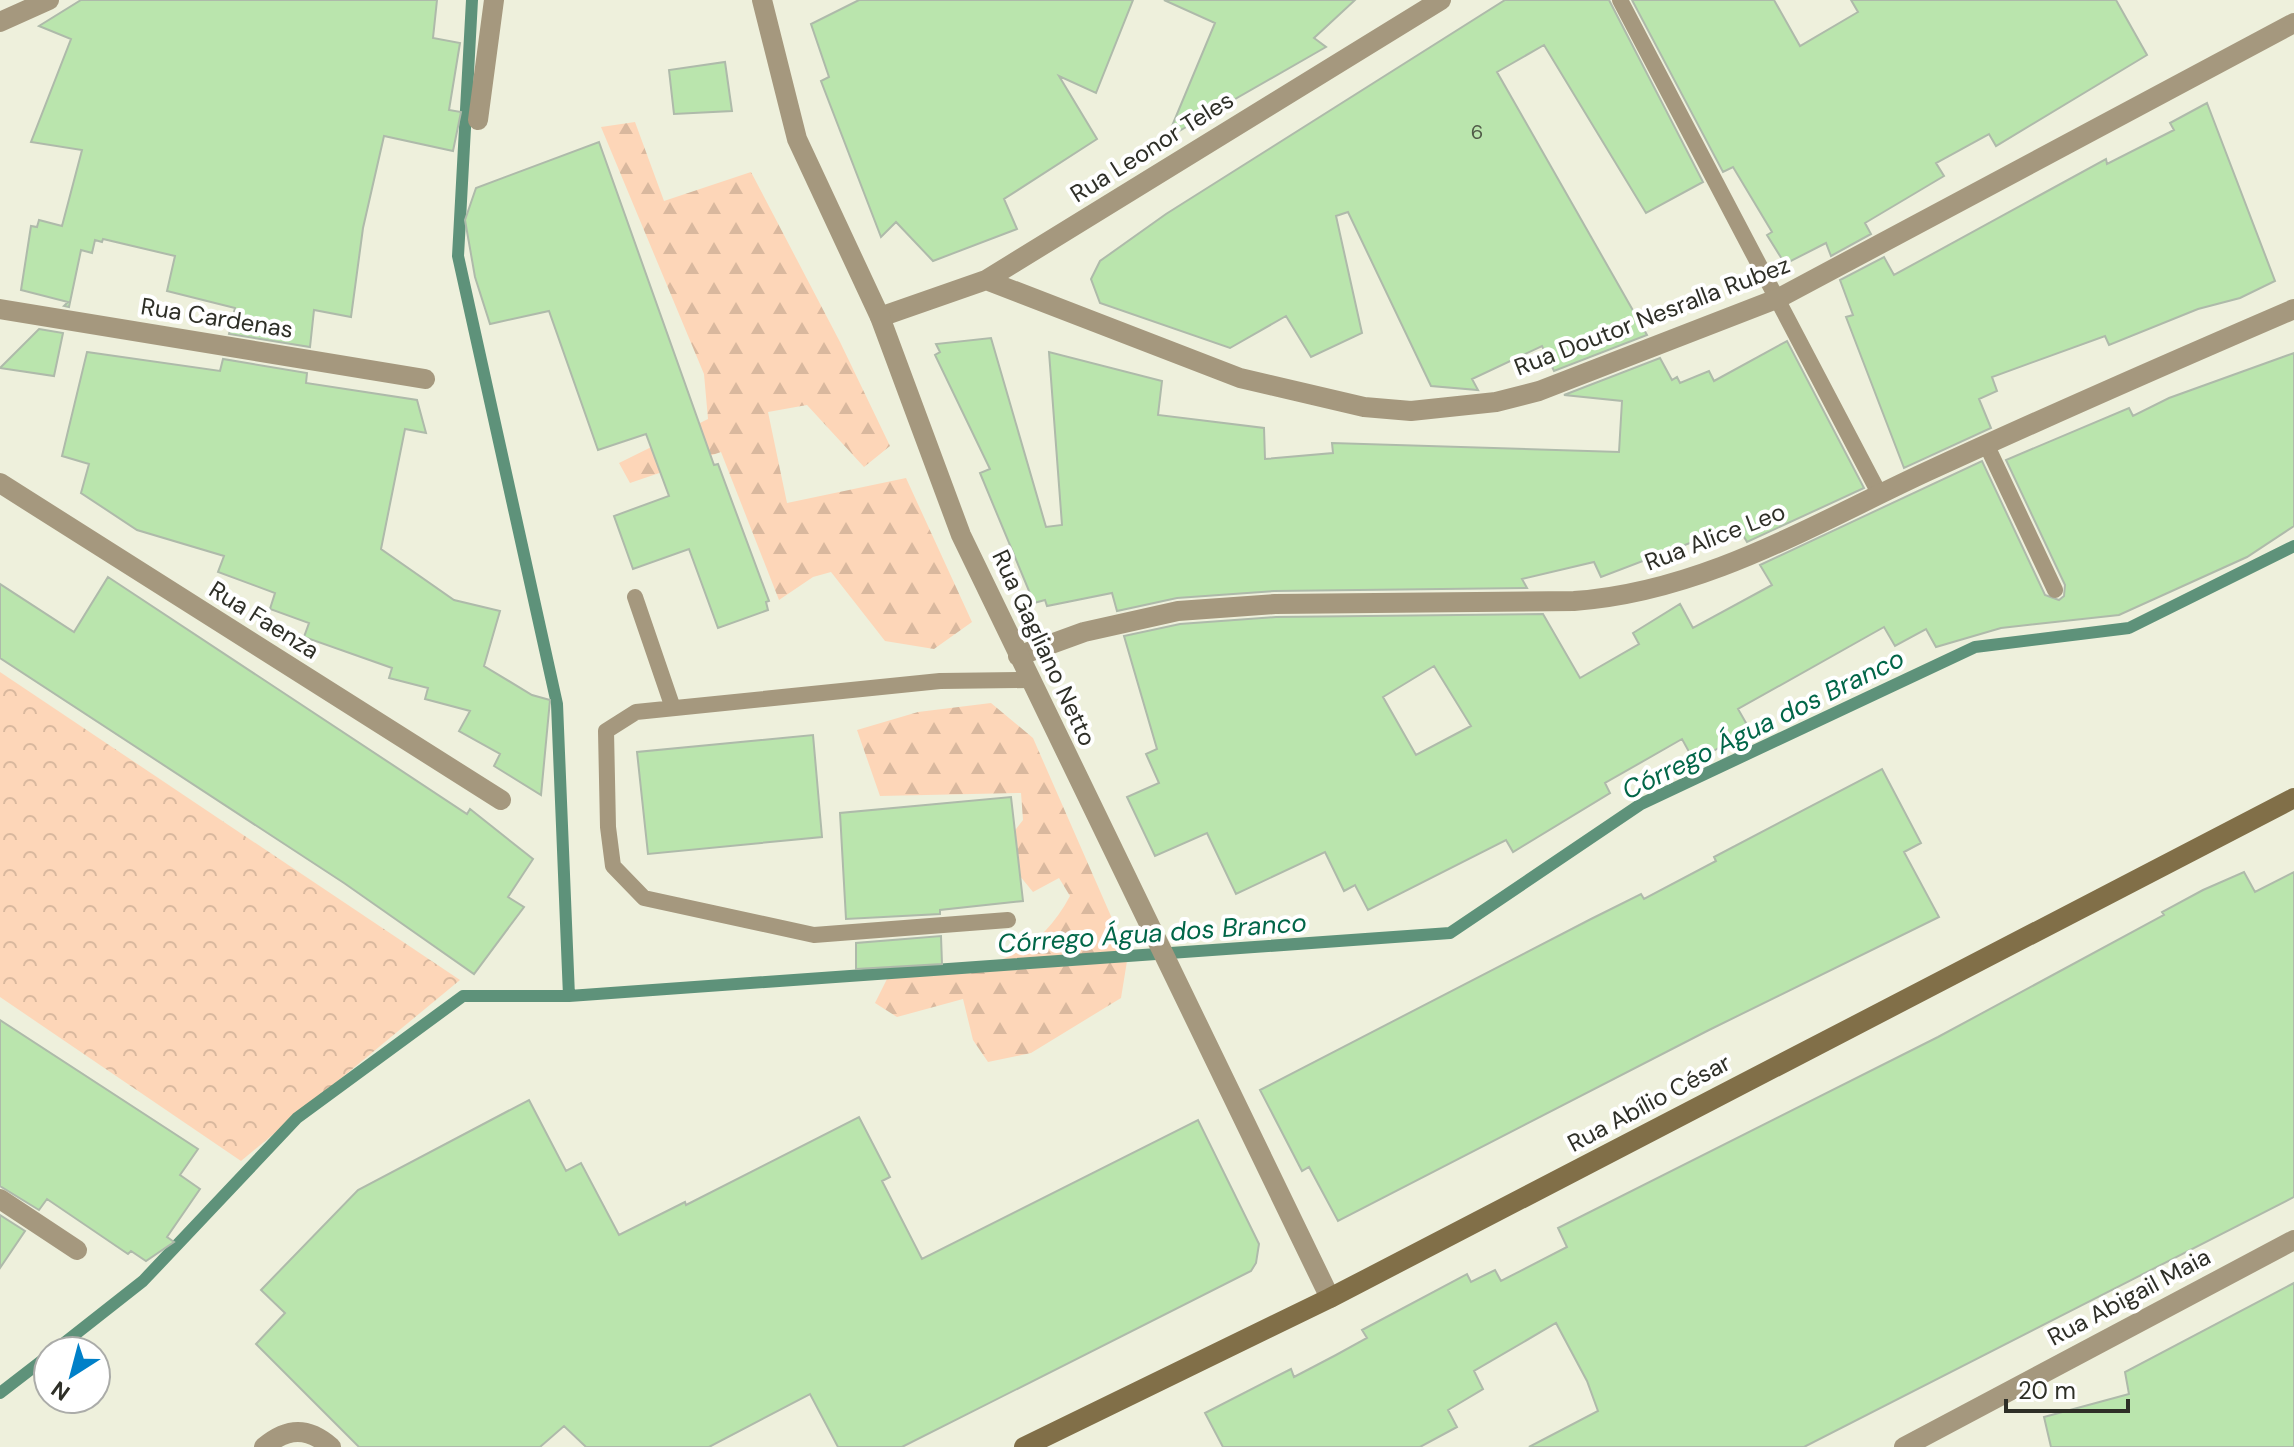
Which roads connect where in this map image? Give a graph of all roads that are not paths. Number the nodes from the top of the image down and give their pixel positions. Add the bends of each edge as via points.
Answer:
1 (49, 0) edge
2 (494, 0) edge
3 (762, 0) edge
4 (1441, 0) edge
5 (1620, 0) edge
6 (0, 22) edge
7 (2294, 23) edge
8 (478, 120) dead end
9 (986, 280) junction
10 (1779, 298) junction
11 (0, 309) edge
12 (2294, 309) edge
13 (880, 317) junction
14 (425, 379) dead end
15 (1987, 446) junction
16 (0, 483) edge
17 (1880, 495) junction
18 (2055, 590) dead end
19 (635, 597) dead end
20 (1018, 656) junction
21 (1029, 680) junction
22 (673, 708) junction
23 (2294, 798) edge
24 (501, 800) dead end
25 (1008, 920) dead end
26 (0, 1199) edge
27 (2294, 1240) edge
28 (77, 1250) dead end
29 (1330, 1298) junction
30 (264, 1447) edge
31 (331, 1447) edge
32 (1024, 1447) edge
33 (1904, 1447) edge

1 - 6 street
2 - 8 street
3 - 13 street, Rua Gagliano Netto via 797,139
4 - 9 street, Rua Leonor Teles
5 - 10 lane
7 - 10 street, Rua Doutor Nesralla Rubez
9 - 10 street, Rua Doutor Nesralla Rubez via 1240,378 1364,407 1411,411 1496,402 1539,391
9 - 13 street, Rua Leonor Teles
10 - 17 lane
11 - 14 street, Rua Cardenas
12 - 15 street, Rua Alice Leo
13 - 20 street, Rua Gagliano Netto via 961,535
15 - 17 street, Rua Alice Leo
15 - 18 lane
16 - 24 street, Rua Faenza
17 - 20 street, Rua Alice Leo via 1749,555 1624,597 1178,611 1084,632
19 - 22 lane
20 - 21 street, Rua Gagliano Netto
21 - 22 lane via 940,681
21 - 29 street, Rua Gagliano Netto
22 - 25 lane via 636,712 606,731 613,866 644,898 814,935
23 - 29 main road, Rua Abílio César
26 - 28 street
27 - 33 street, Rua Abigail Maia
29 - 32 main road, Rua Abílio César
30 - 31 street via 289,1431 303,1430

